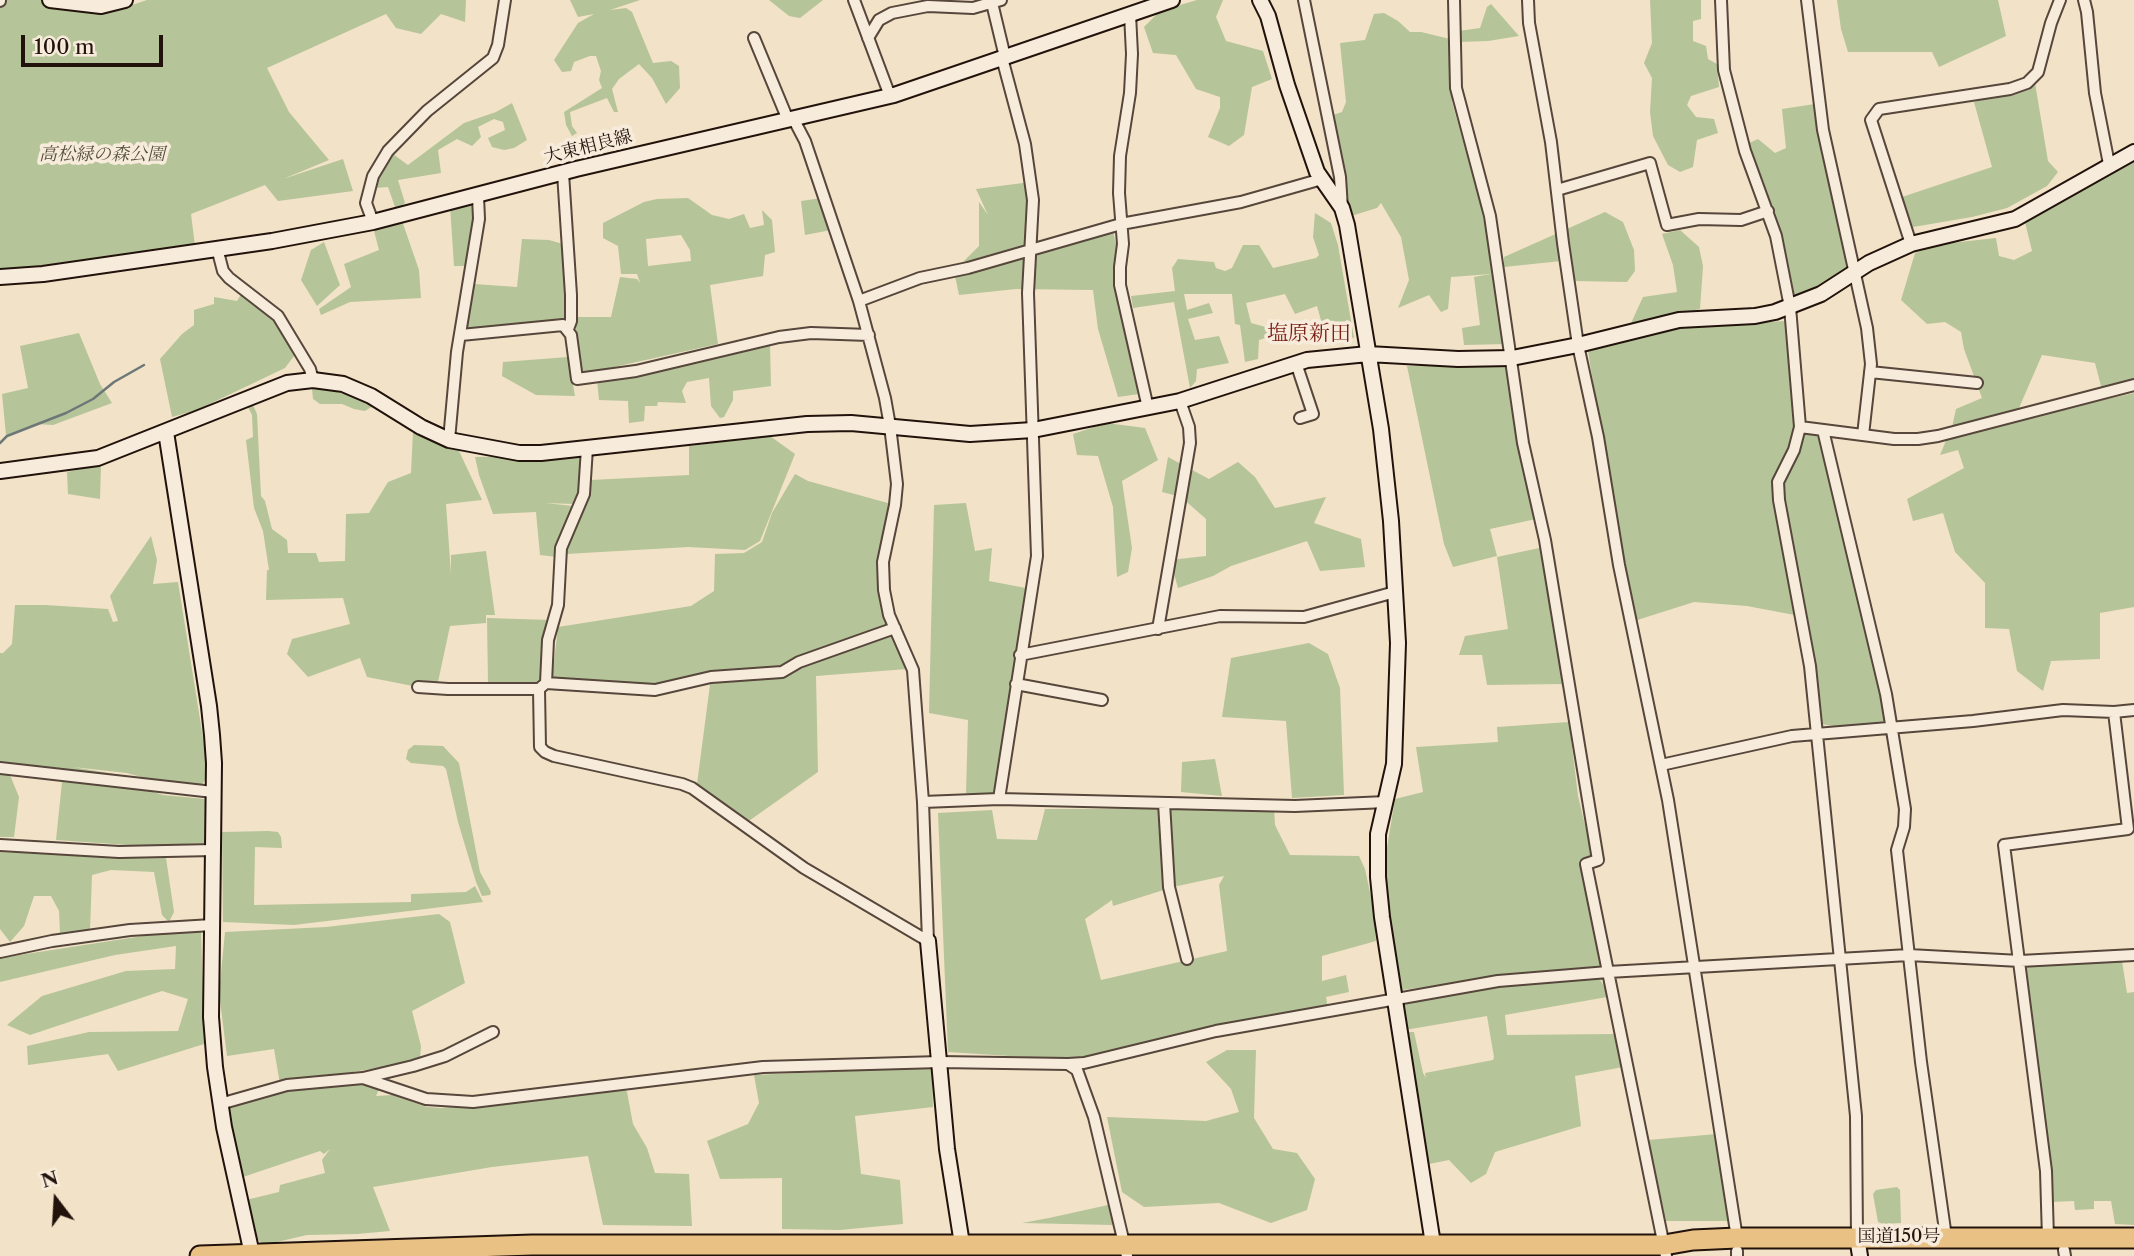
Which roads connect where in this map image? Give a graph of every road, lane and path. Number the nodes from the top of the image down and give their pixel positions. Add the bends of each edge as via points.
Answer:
1 (50, 0) edge
2 (125, 0) edge
3 (505, 0) edge
4 (854, 0) edge
5 (1172, 0) edge
6 (1260, 0) edge
7 (1304, 0) edge
8 (1454, 0) edge
9 (1528, 0) edge
10 (1721, 0) edge
11 (1807, 0) edge
12 (2060, 0) edge
13 (2084, 0) edge
14 (996, 1) edge
15 (1132, 9) edge
16 (754, 38) dead end
17 (868, 38) junction
18 (1003, 58) junction
19 (890, 96) junction
20 (790, 119) junction
21 (2134, 152) edge
22 (2109, 164) junction
23 (563, 173) junction
24 (1322, 179) junction
25 (1558, 190) junction
26 (478, 196) junction
27 (1342, 208) junction
28 (1768, 211) junction
29 (373, 222) junction
30 (1121, 224) junction
31 (1911, 244) junction
32 (217, 248) junction
33 (1030, 251) junction
34 (1854, 273) junction
35 (0, 277) edge
36 (859, 301) junction
37 (1790, 307) junction
38 (568, 329) junction
39 (461, 335) junction
40 (869, 335) junction
41 (1578, 345) junction
42 (1368, 354) junction
43 (1512, 358) junction
44 (1296, 363) junction
45 (1870, 372) junction
46 (313, 380) junction
47 (1977, 383) dead end
48 (2134, 386) edge
49 (1180, 401) junction
50 (1148, 408) junction
51 (1300, 418) dead end
52 (890, 426) junction
53 (1800, 426) junction
54 (1033, 430) junction
55 (1823, 430) junction
56 (166, 432) junction
57 (1863, 435) junction
58 (449, 440) junction
59 (587, 448) junction
60 (0, 471) edge
61 (1395, 592) junction
62 (895, 628) junction
63 (1158, 629) junction
64 (1020, 655) junction
65 (1016, 684) junction
66 (542, 686) junction
67 (418, 687) dead end
68 (1102, 701) dead end
69 (2134, 710) edge
70 (2114, 712) junction
71 (1892, 728) junction
72 (1817, 735) junction
73 (1661, 765) junction
74 (0, 768) edge
75 (213, 792) junction
76 (999, 799) junction
77 (923, 802) junction
78 (1386, 802) junction
79 (1164, 803) junction
80 (0, 845) edge
81 (213, 850) junction
82 (212, 925) junction
83 (928, 941) junction
84 (0, 952) edge
85 (1909, 955) junction
86 (2134, 955) edge
87 (1839, 958) junction
88 (1187, 959) dead end
89 (2020, 961) junction
90 (1694, 967) junction
91 (1608, 972) junction
92 (1396, 998) junction
93 (493, 1032) dead end
94 (940, 1062) junction
95 (1068, 1064) junction
96 (363, 1079) junction
97 (220, 1104) junction
98 (1946, 1237) junction
99 (2048, 1238) junction
100 (2134, 1238) edge
101 (962, 1244) junction
102 (1737, 1248) edge
103 (1859, 1248) edge
104 (1434, 1250) edge
105 (2134, 1250) edge
106 (1126, 1251) edge
107 (1665, 1251) edge
108 (417, 1252) edge
109 (2065, 1253) edge
110 (253, 1254) junction
111 (200, 1256) edge

1 - 2 street via 101,6
3 - 29 street via 493,58 427,111 388,151 373,176 366,202
4 - 17 street
5 - 15 street, 大東相良線
6 - 24 street
7 - 27 street via 1340,177
8 - 43 street via 1456,88 1490,216
9 - 25 street
10 - 28 street via 1724,71 1745,150
11 - 34 street via 1823,130
12 - 31 street via 2038,72 2027,83 1880,109 1871,120
13 - 22 street
14 - 17 street via 973,8 928,6 892,13 879,20
14 - 18 street
15 - 18 street, 大東相良線
15 - 30 street via 1130,93 1119,156
16 - 20 street
17 - 19 street
18 - 19 street, 大東相良線
18 - 33 street via 1026,144 1033,200
19 - 20 street, 大東相良線
20 - 23 street, 大東相良線
20 - 36 street via 805,141
21 - 22 street
22 - 31 street via 2015,219
23 - 26 street, 大東相良線
23 - 38 street via 571,295
24 - 27 street
24 - 30 street via 1241,202
25 - 28 street via 1650,163 1667,225 1699,219 1741,220
25 - 41 street
26 - 29 street, 大東相良線
26 - 39 street via 480,219
27 - 42 street
28 - 37 street
29 - 32 street, 大東相良線
30 - 33 street
30 - 50 street via 1120,285
31 - 34 street
32 - 35 street, 大東相良線
32 - 46 street via 229,278 278,316
33 - 36 street via 920,278
33 - 54 street
34 - 37 street
34 - 45 street via 1865,315
36 - 40 street
37 - 41 street via 1755,316 1679,320
37 - 53 street
38 - 39 street via 563,325
38 - 40 street via 578,379 636,371 779,337
39 - 58 street
40 - 52 street
41 - 43 street
41 - 73 street
42 - 43 street
42 - 44 street
42 - 61 street via 1386,473
43 - 91 street via 1523,443 1545,540 1598,860 1586,864
44 - 49 street
44 - 51 street via 1314,414
45 - 47 street
45 - 57 street
46 - 56 street via 287,383
46 - 58 street via 342,384 371,396
48 - 57 street via 1938,436 1894,439
49 - 50 street
49 - 63 street via 1189,443
50 - 54 street
52 - 54 street via 970,434
52 - 59 street via 807,424
52 - 62 street via 897,484 883,562 884,590
53 - 55 street
53 - 72 street via 1778,482 1810,666
54 - 64 street via 1037,556
55 - 57 street
55 - 71 street
56 - 60 street via 98,458
56 - 75 street via 209,706
58 - 59 street via 519,453
59 - 66 street via 584,494 561,548 558,605
61 - 63 street via 1304,617 1220,617
61 - 78 street via 1394,764
62 - 66 street via 782,672 711,677 655,690
62 - 77 street via 913,670
63 - 64 street
64 - 65 street
65 - 68 street
65 - 76 street
66 - 67 street
66 - 83 street via 539,738 545,752 692,788 804,867
69 - 70 street
70 - 71 street via 2063,710
70 - 89 street via 2128,829 2004,845
71 - 72 street
71 - 85 street via 1905,809 1896,850
72 - 73 street via 1792,736
72 - 87 street
73 - 90 street
74 - 75 street
75 - 81 street
76 - 77 street
76 - 79 street
77 - 83 street
78 - 79 street via 1295,806
78 - 92 street via 1378,834 1378,877
79 - 88 street via 1169,887
80 - 81 street via 119,852
81 - 82 street
82 - 84 street via 130,930
82 - 97 street via 211,1017
83 - 94 street
85 - 87 street
85 - 89 street
85 - 98 street
86 - 89 street
87 - 90 street
87 - 103 street via 1856,1116
89 - 99 street via 2046,1171
90 - 91 street
90 - 102 street
91 - 92 street via 1498,981
91 - 107 street
92 - 95 street
92 - 104 street
93 - 96 street via 445,1056
94 - 95 street
94 - 96 street via 763,1068 473,1102 426,1099
94 - 101 street
95 - 106 street via 1077,1070 1094,1117
96 - 97 street via 287,1085
97 - 110 street
98 - 99 highway, 国道150号
98 - 103 highway, 国道150号
99 - 100 highway, 国道150号
101 - 106 highway, 国道150号
101 - 108 highway, 国道150号 via 532,1245
102 - 103 highway, 国道150号
102 - 107 highway, 国道150号
103 - 109 highway, 国道150号
104 - 106 highway, 国道150号
104 - 107 highway, 国道150号
105 - 109 highway, 国道150号
108 - 110 highway, 国道150号
110 - 111 highway, 国道150号

